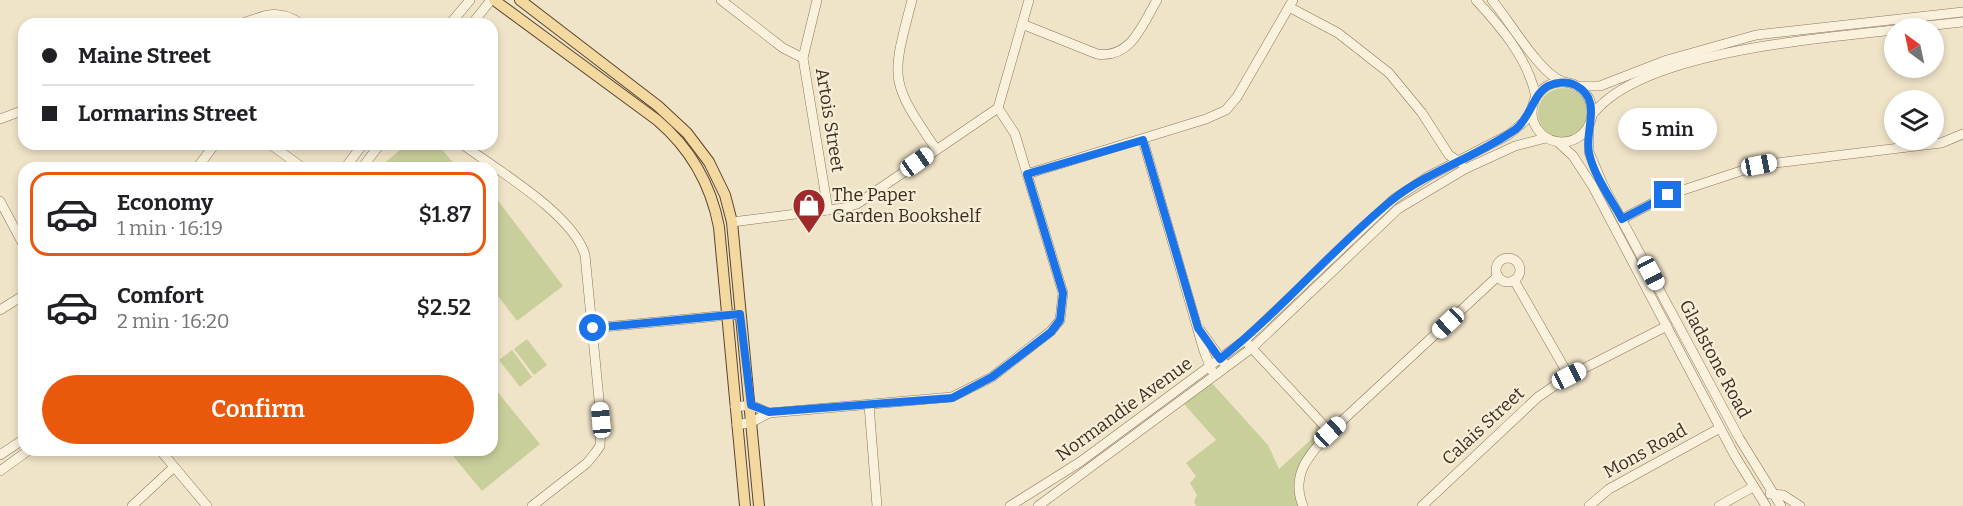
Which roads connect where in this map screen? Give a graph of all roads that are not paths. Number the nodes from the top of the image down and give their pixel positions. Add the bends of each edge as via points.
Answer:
1 (470, 0) edge
2 (492, 0) edge
3 (519, 0) edge
4 (721, 0) edge
5 (817, 0) edge
6 (912, 0) edge
7 (1029, 0) edge
8 (1157, 0) edge
9 (1476, 0) edge
10 (1492, 0) edge
11 (1291, 3) edge
12 (256, 18) edge
13 (292, 18) edge
14 (455, 18) edge
15 (477, 18) edge
16 (1960, 20) edge
17 (1944, 22) edge
18 (1022, 24) junction
19 (1884, 31) edge
20 (803, 58) junction
21 (625, 81) junction
22 (1564, 82) junction
23 (1576, 86) junction
24 (618, 91) junction
25 (1536, 97) junction
26 (998, 108) junction
27 (1532, 110) junction
28 (18, 112) edge
29 (1592, 116) junction
30 (0, 119) edge
31 (1589, 126) junction
32 (1963, 134) edge
33 (1546, 138) junction
34 (1143, 140) junction
35 (1557, 142) junction
36 (936, 149) junction
37 (278, 150) edge
38 (470, 150) edge
39 (1449, 155) junction
40 (1459, 160) junction
41 (295, 162) edge
42 (486, 162) edge
43 (1447, 166) junction
44 (1465, 169) junction
45 (498, 171) edge
46 (1027, 174) junction
47 (1452, 177) junction
48 (0, 201) edge
49 (828, 210) junction
50 (1609, 217) junction
51 (1622, 220) junction
52 (732, 222) junction
53 (1617, 232) junction
54 (18, 235) edge
55 (1498, 276) junction
56 (1514, 280) junction
57 (18, 298) edge
58 (0, 310) edge
59 (1672, 313) junction
60 (740, 314) junction
61 (727, 315) junction
62 (1667, 326) junction
63 (593, 328) junction
64 (1198, 328) junction
65 (1680, 329) junction
66 (1245, 339) junction
67 (1252, 348) junction
68 (1220, 359) junction
69 (1209, 367) junction
70 (1227, 368) junction
71 (1215, 376) junction
72 (1569, 376) junction
73 (751, 405) junction
74 (868, 405) junction
75 (735, 407) junction
76 (769, 412) junction
77 (1726, 414) junction
78 (752, 422) junction
79 (737, 425) junction
80 (1720, 428) junction
81 (1735, 431) junction
82 (1330, 432) junction
83 (18, 450) edge
84 (18, 454) edge
85 (0, 456) edge
86 (165, 456) edge
87 (174, 467) junction
88 (0, 471) edge
89 (756, 471) junction
90 (742, 472) junction
91 (1760, 473) junction
92 (1751, 483) junction
93 (1771, 493) junction
94 (1764, 502) edge
95 (132, 506) edge
96 (207, 506) edge
97 (532, 506) edge
98 (745, 506) edge
99 (759, 506) edge
100 (877, 506) edge
101 (1010, 506) edge
102 (1038, 506) edge
103 (1303, 506) edge
104 (1422, 506) edge
105 (1589, 506) edge
106 (1719, 506) edge
107 (1781, 506) edge
108 (1800, 506) edge

1 - 14 street
2 - 15 street
2 - 24 main road
3 - 21 main road
4 - 20 street via 783,48
5 - 20 street, Artois Street
6 - 36 street via 896,62 896,79
7 - 18 street
8 - 18 street via 1128,46 1109,56
9 - 25 street via 1521,55
10 - 22 street via 1541,66 1554,79
11 - 34 street via 1232,105 1216,115
11 - 39 street via 1383,67 1418,107
12 - 13 street via 278,14
16 - 17 street
16 - 23 street via 1756,35 1667,60 1600,86
18 - 26 street
19 - 29 street via 1743,49 1631,84 1607,98
20 - 49 street, Artois Street
21 - 24 main road
21 - 52 main road via 675,121 698,146 725,195
22 - 23 street
22 - 25 street via 1548,86
23 - 29 street via 1589,98
24 - 61 main road via 666,128 690,156 707,185 719,226
25 - 27 street
26 - 36 street
26 - 46 street via 1012,128
27 - 33 street via 1533,121
27 - 40 street, Normandie Avenue via 1508,135
28 - 30 street
29 - 31 street
31 - 35 street via 1573,141
31 - 51 street, Gladstone Road via 1592,163
32 - 51 street via 1941,143 1759,165 1677,191
33 - 35 street
33 - 44 street, Normandie Avenue via 1515,146
34 - 46 street
34 - 64 street
35 - 50 street, Gladstone Road via 1581,166
36 - 49 street via 857,204
37 - 41 street
38 - 42 street
39 - 40 street
39 - 43 street
40 - 43 street, Normandie Avenue
40 - 44 street
43 - 47 street
43 - 66 street, Normandie Avenue via 1387,205
44 - 47 street, Normandie Avenue
45 - 63 street via 554,212 579,238 585,255
46 - 74 street via 1063,293 1057,325 992,377 952,398
47 - 67 street, Normandie Avenue via 1414,198 1385,221
48 - 54 street
49 - 52 street
50 - 51 street
50 - 53 street, Gladstone Road
51 - 53 street
51 - 59 street, Gladstone Road
52 - 60 main road
53 - 62 street, Gladstone Road
55 - 56 street via 1504,281
55 - 56 street via 1498,263 1511,259 1520,268
55 - 82 street
56 - 72 street
57 - 58 street
59 - 62 street
59 - 65 street, Gladstone Road
60 - 61 street
60 - 73 main road
61 - 63 street
61 - 75 main road
62 - 65 street
62 - 72 street, Calais Street
62 - 80 street, Gladstone Road
63 - 97 street via 600,446 587,463
64 - 68 street
64 - 69 street
65 - 77 street, Gladstone Road
66 - 67 street
66 - 68 street, Normandie Avenue
67 - 70 street, Normandie Avenue
67 - 82 street
68 - 69 street, Normandie Avenue
68 - 70 street
69 - 71 street
69 - 101 street, Normandie Avenue via 1080,462
70 - 71 street, Normandie Avenue
71 - 102 street, Normandie Avenue
72 - 104 street, Calais Street via 1538,397
73 - 75 street
73 - 76 street
73 - 78 main road
74 - 76 street
74 - 100 street
75 - 79 main road
76 - 78 street
77 - 80 street
77 - 81 street, Gladstone Road
78 - 79 street
78 - 89 main road
79 - 90 main road
80 - 81 street
80 - 92 street, Gladstone Road
80 - 105 street, Mons Road via 1609,489
81 - 91 street, Gladstone Road
82 - 103 street via 1302,467 1298,491
83 - 85 street
84 - 88 street
86 - 87 street
87 - 95 street
87 - 96 street
89 - 90 main road
89 - 99 main road
90 - 98 main road
91 - 92 street
91 - 93 street, Gladstone Road
92 - 94 street, Gladstone Road
92 - 106 street
93 - 94 street
93 - 107 street, Gladstone Road
93 - 108 street via 1783,495

